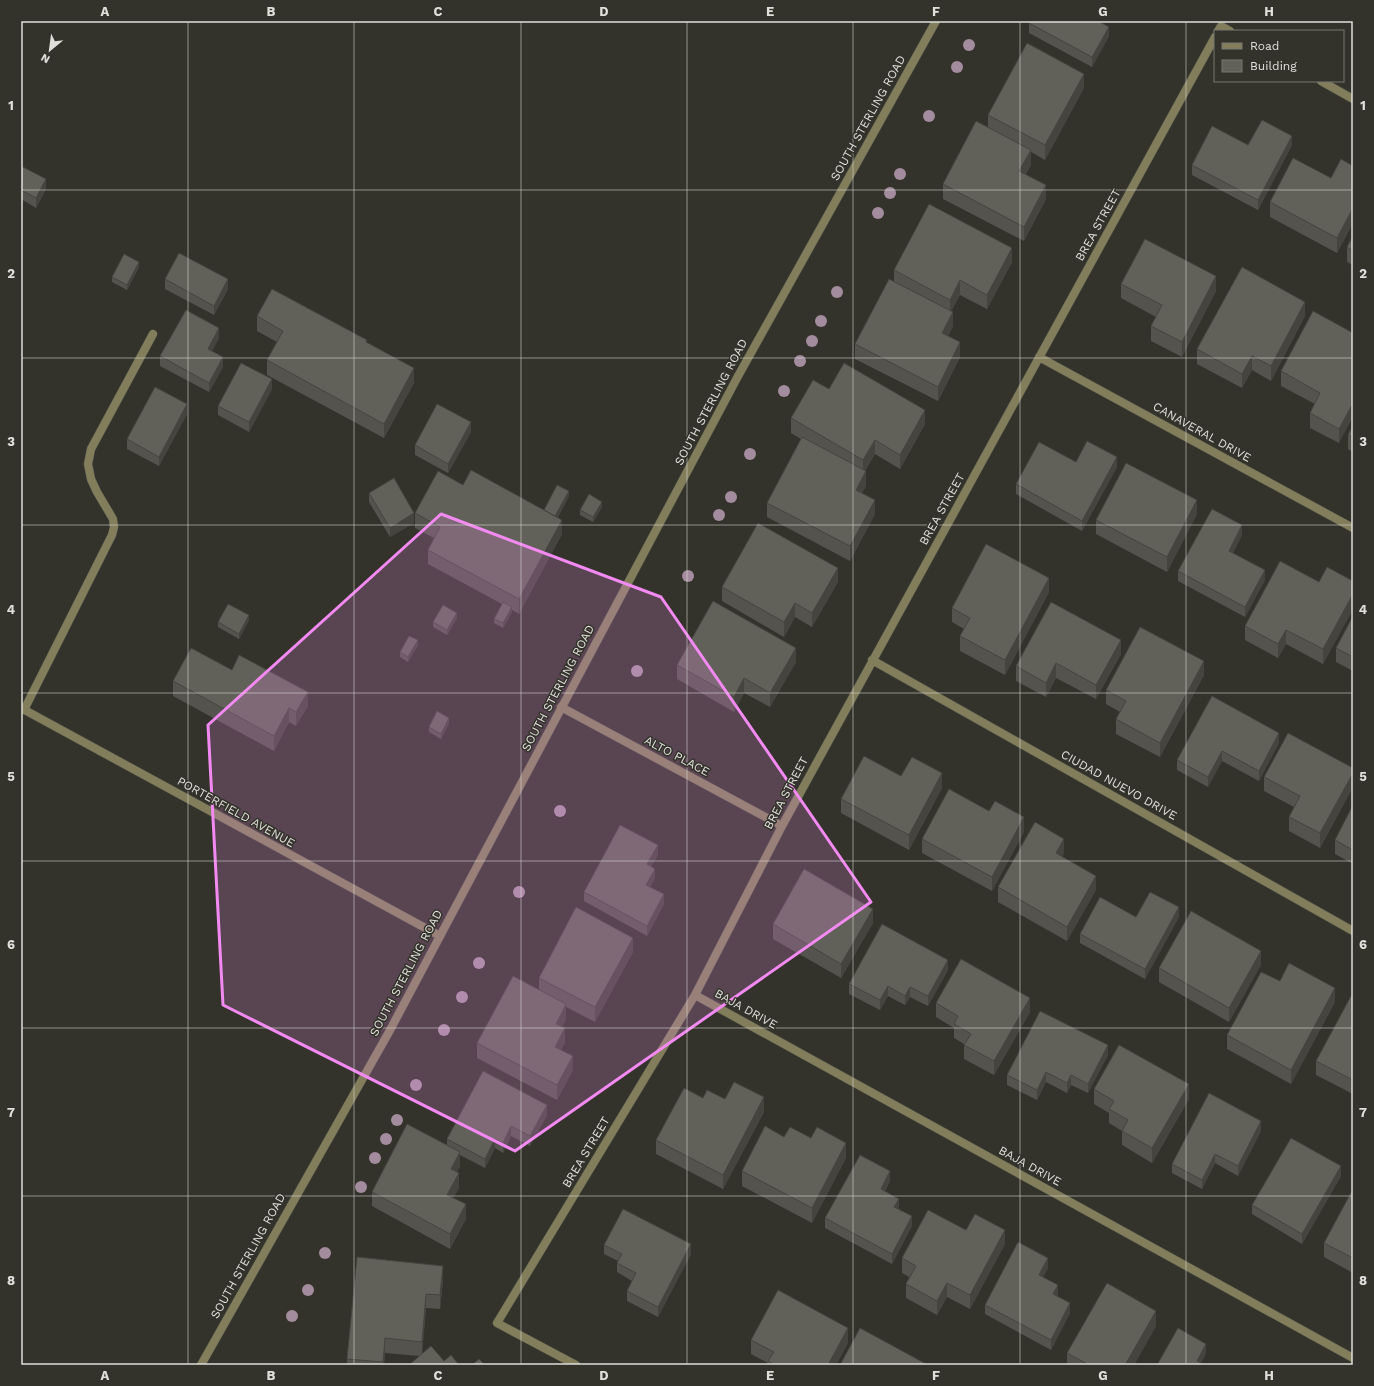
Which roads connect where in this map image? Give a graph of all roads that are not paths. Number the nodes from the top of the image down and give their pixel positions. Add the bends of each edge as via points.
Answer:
1 (936, 21) edge
2 (1214, 39) edge
3 (1323, 82) edge
4 (1353, 99) edge
5 (153, 334) dead end
6 (1039, 357) junction
7 (1353, 528) edge
8 (872, 660) junction
9 (561, 708) junction
10 (23, 709) edge
11 (782, 826) junction
12 (1353, 931) edge
13 (440, 936) junction
14 (695, 994) junction
15 (1353, 1358) edge
16 (201, 1365) edge
17 (576, 1365) edge

1 - 9 street, SOUTH STERLING ROAD via 737,378
2 - 6 street, BREA STREET
3 - 4 street
5 - 10 street via 91,449 88,464 91,479 113,519 112,535
6 - 7 street, CANAVERAL DRIVE
6 - 8 street, BREA STREET
8 - 11 street, BREA STREET
8 - 12 street, CIUDAD NUEVO DRIVE
9 - 11 street, ALTO PLACE
9 - 13 street, SOUTH STERLING ROAD
10 - 13 street, PORTERFIELD AVENUE
11 - 14 street, BREA STREET
13 - 16 street, SOUTH STERLING ROAD via 389,1032
14 - 15 street, BAJA DRIVE
14 - 17 street, BREA STREET via 497,1323

